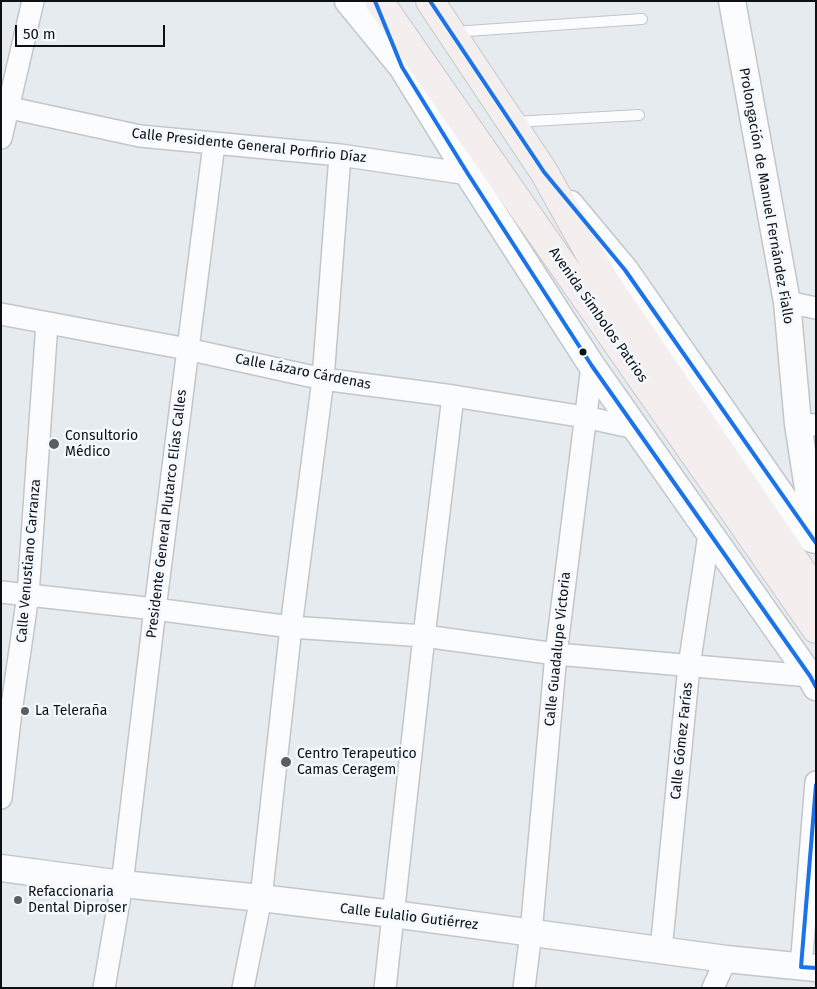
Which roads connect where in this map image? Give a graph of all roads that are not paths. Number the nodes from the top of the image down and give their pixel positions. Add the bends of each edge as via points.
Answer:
1 (33, 1) edge
2 (348, 1) edge
3 (375, 1) edge
4 (380, 1) edge
5 (430, 1) edge
6 (732, 1) edge
7 (642, 19) dead end
8 (450, 32) junction
9 (402, 67) junction
10 (4, 107) edge
11 (639, 115) dead end
12 (510, 122) junction
13 (1, 138) edge
14 (214, 144) junction
15 (340, 155) junction
16 (544, 172) junction
17 (468, 174) junction
18 (787, 302) junction
19 (816, 308) edge
20 (1, 314) edge
21 (48, 323) junction
22 (187, 349) junction
23 (592, 366) junction
24 (323, 379) junction
25 (452, 396) junction
26 (585, 417) junction
27 (807, 425) edge
28 (635, 428) junction
29 (709, 534) junction
30 (816, 542) edge
31 (1, 592) edge
32 (816, 592) edge
33 (28, 595) junction
34 (155, 609) junction
35 (291, 627) junction
36 (816, 629) edge
37 (424, 636) junction
38 (556, 654) junction
39 (689, 666) junction
40 (813, 682) edge
41 (816, 782) edge
42 (1, 798) edge
43 (1, 868) edge
44 (122, 884) junction
45 (260, 898) junction
46 (393, 914) junction
47 (531, 933) junction
48 (661, 950) junction
49 (726, 959) junction
50 (807, 974) edge
51 (104, 988) edge
52 (243, 988) edge
53 (384, 988) edge
54 (524, 988) edge
55 (713, 988) edge

1 - 10 street
2 - 9 street
3 - 9 main road
4 - 36 main road, Avenida Símbolos Patrios
5 - 8 main road, Avenida Símbolos Patrios
6 - 18 street, Prolongación de Manuel Fernández Fiallo
7 - 8 lane
8 - 12 main road, Avenida Símbolos Patrios
9 - 17 street
10 - 13 street
10 - 14 street, Calle Presidente General Porfirio Díaz via 140,136
11 - 12 lane
12 - 16 main road, Avenida Símbolos Patrios
14 - 15 street, Calle Presidente General Porfirio Díaz
14 - 22 street, Presidente General Plutarco Elías Calles
15 - 17 street, Calle Presidente General Porfirio Díaz
15 - 24 street
16 - 30 street, Avenida Símbolos Patrios via 625,270
16 - 32 main road, Avenida Símbolos Patrios via 606,283
17 - 23 street
18 - 19 street
18 - 27 street, Prolongación de Manuel Fernández Fiallo
20 - 21 street, Calle Lázaro Cárdenas
21 - 22 street, Calle Lázaro Cárdenas
21 - 33 street, Calle Venustiano Carranza
22 - 24 street, Calle Lázaro Cárdenas
22 - 34 street, Presidente General Plutarco Elías Calles
23 - 26 street, Calle Guadalupe Victoria
23 - 28 street
24 - 25 street, Calle Lázaro Cárdenas
24 - 35 street
25 - 26 street, Calle Lázaro Cárdenas
25 - 37 street
26 - 28 street, Calle Lázaro Cárdenas
26 - 38 street, Calle Guadalupe Victoria
27 - 30 street, Prolongación de Manuel Fernández Fiallo
28 - 29 street
29 - 39 street, Calle Gómez Farías
29 - 40 street
31 - 33 street
33 - 34 street
33 - 42 street, Calle Venustiano Carranza
34 - 35 street
34 - 44 street, Presidente General Plutarco Elías Calles
35 - 37 street
35 - 45 street
37 - 38 street
37 - 46 street
38 - 39 street
38 - 47 street, Calle Guadalupe Victoria
39 - 40 street
39 - 48 street, Calle Gómez Farías
41 - 50 street
43 - 44 street, Calle Eulalio Gutiérrez
44 - 45 street, Calle Eulalio Gutiérrez
44 - 51 street, Presidente General Plutarco Elías Calles
45 - 46 street, Calle Eulalio Gutiérrez
45 - 52 street
46 - 47 street, Calle Eulalio Gutiérrez
46 - 53 street
47 - 48 street, Calle Eulalio Gutiérrez
47 - 54 street, Calle Guadalupe Victoria
48 - 49 street, Calle Eulalio Gutiérrez
49 - 50 street, Calle Eulalio Gutiérrez
49 - 55 street

